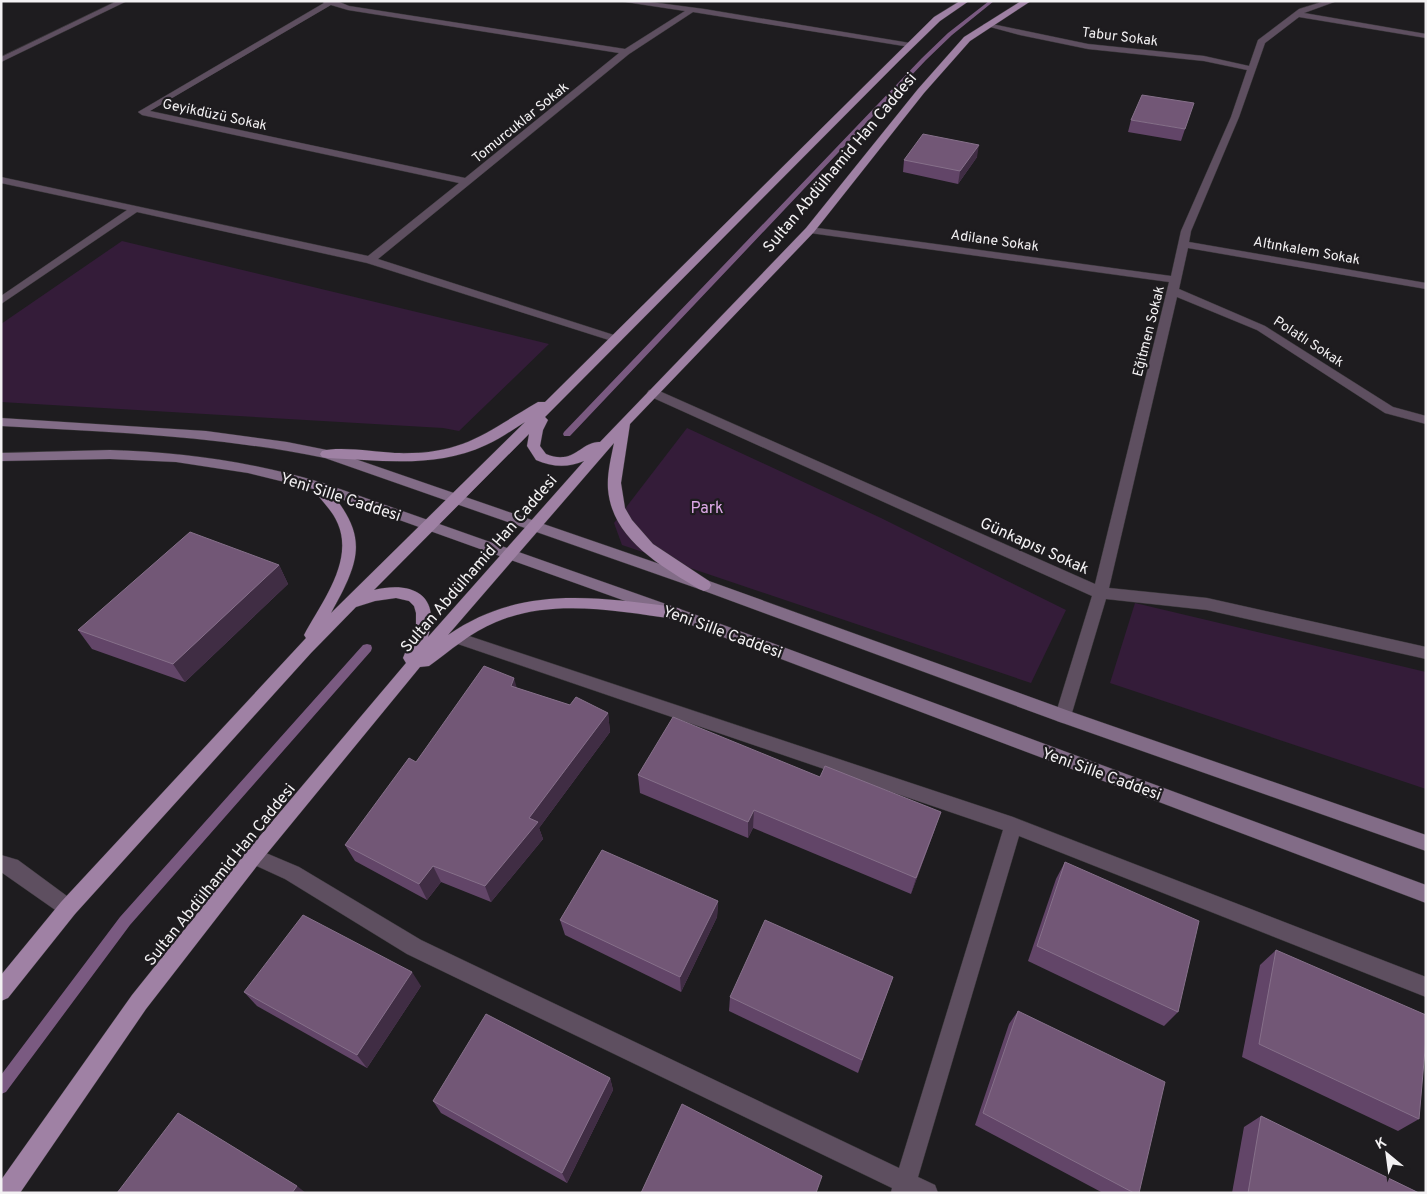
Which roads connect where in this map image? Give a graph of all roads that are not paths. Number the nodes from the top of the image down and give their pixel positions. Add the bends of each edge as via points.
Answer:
1 (123, 1) edge
2 (623, 1) edge
3 (965, 1) edge
4 (1027, 1) edge
5 (1333, 1) edge
6 (330, 2) edge
7 (691, 10) junction
8 (1297, 14) junction
9 (987, 25) junction
10 (1426, 36) edge
11 (910, 45) junction
12 (626, 52) junction
13 (1, 60) edge
14 (1252, 69) junction
15 (3, 181) edge
16 (468, 182) junction
17 (135, 209) junction
18 (810, 230) junction
19 (1184, 244) junction
20 (370, 260) junction
21 (1175, 286) junction
22 (1426, 286) edge
23 (1, 301) edge
24 (616, 339) junction
25 (653, 393) junction
26 (559, 396) junction
27 (1426, 420) edge
28 (1, 422) edge
29 (624, 423) junction
30 (327, 454) junction
31 (1, 457) edge
32 (318, 486) junction
33 (456, 498) junction
34 (429, 525) junction
35 (534, 525) junction
36 (509, 554) junction
37 (704, 585) junction
38 (1100, 593) junction
39 (344, 610) junction
40 (674, 613) junction
41 (457, 638) junction
42 (305, 649) junction
43 (1426, 654) edge
44 (400, 680) junction
45 (1062, 716) junction
46 (1012, 824) junction
47 (1426, 844) edge
48 (254, 856) junction
49 (1, 863) edge
50 (1426, 894) edge
51 (68, 908) junction
52 (1426, 986) edge
53 (1, 991) edge
54 (903, 1187) edge
55 (6, 1193) edge
56 (927, 1193) edge

1 - 13 street
2 - 7 street
3 - 11 main road, Sultan Abdülhamid Han Caddesi via 937,19
4 - 9 main road, Sultan Abdülhamid Han Caddesi
5 - 8 street, Eğitmen Sokak
6 - 12 street via 348,8
6 - 16 street, Geyikdüzü Sokak via 142,112
7 - 11 street
7 - 12 street, Tomurcuklar Sokak
8 - 10 street
8 - 14 street, Eğitmen Sokak via 1261,42
9 - 14 street, Tabur Sokak via 1121,51 1187,56 1230,62
9 - 18 main road, Sultan Abdülhamid Han Caddesi via 967,39 921,91
11 - 24 main road, Sultan Abdülhamid Han Caddesi
12 - 16 street, Tomurcuklar Sokak
14 - 19 street, Eğitmen Sokak via 1186,231
15 - 17 street
16 - 20 street, Tomurcuklar Sokak
17 - 20 street
17 - 23 street
18 - 21 street, Adilane Sokak
18 - 25 main road, Sultan Abdülhamid Han Caddesi
19 - 21 street, Eğitmen Sokak
19 - 22 street, Altınkalem Sokak
20 - 24 street
21 - 27 street, Polatlı Sokak via 1261,328 1389,410
21 - 38 street, Eğitmen Sokak
24 - 26 main road, Sultan Abdülhamid Han Caddesi
25 - 29 main road, Sultan Abdülhamid Han Caddesi
25 - 38 street, Günkapısı Sokak
26 - 29 main road via 531,444 545,459 555,462 582,456
26 - 30 main road via 480,443 442,456 410,458
26 - 33 main road, Sultan Abdülhamid Han Caddesi
28 - 30 main road, Yeni Sille Caddesi via 213,434
29 - 35 main road, Sultan Abdülhamid Han Caddesi
29 - 37 main road via 615,479 622,517 641,541
30 - 33 main road, Yeni Sille Caddesi
31 - 32 main road, Yeni Sille Caddesi via 174,457 278,474
32 - 34 main road, Yeni Sille Caddesi
32 - 42 main road via 342,515 351,548 347,567
33 - 34 main road, Sultan Abdülhamid Han Caddesi
33 - 35 main road, Yeni Sille Caddesi
34 - 36 main road, Yeni Sille Caddesi
34 - 39 main road, Sultan Abdülhamid Han Caddesi
35 - 36 main road, Sultan Abdülhamid Han Caddesi
35 - 37 main road, Yeni Sille Caddesi
36 - 40 main road, Yeni Sille Caddesi
36 - 44 main road, Sultan Abdülhamid Han Caddesi
37 - 45 main road, Yeni Sille Caddesi
38 - 43 street, Günkapısı Sokak via 1208,604
38 - 45 street, Eğitmen Sokak
39 - 42 main road, Sultan Abdülhamid Han Caddesi
39 - 44 main road via 359,600 387,591 410,595 419,602 424,612 420,641
40 - 41 main road via 584,604 529,606 499,614
40 - 50 main road, Yeni Sille Caddesi
41 - 44 main road
41 - 46 street
42 - 51 main road, Sultan Abdülhamid Han Caddesi
44 - 48 main road, Sultan Abdülhamid Han Caddesi
45 - 47 main road, Yeni Sille Caddesi
46 - 52 street
46 - 54 street
48 - 54 street via 292,873 414,947
48 - 55 main road, Sultan Abdülhamid Han Caddesi via 139,1002
49 - 51 street via 11,866
51 - 53 main road, Sultan Abdülhamid Han Caddesi
54 - 56 street

